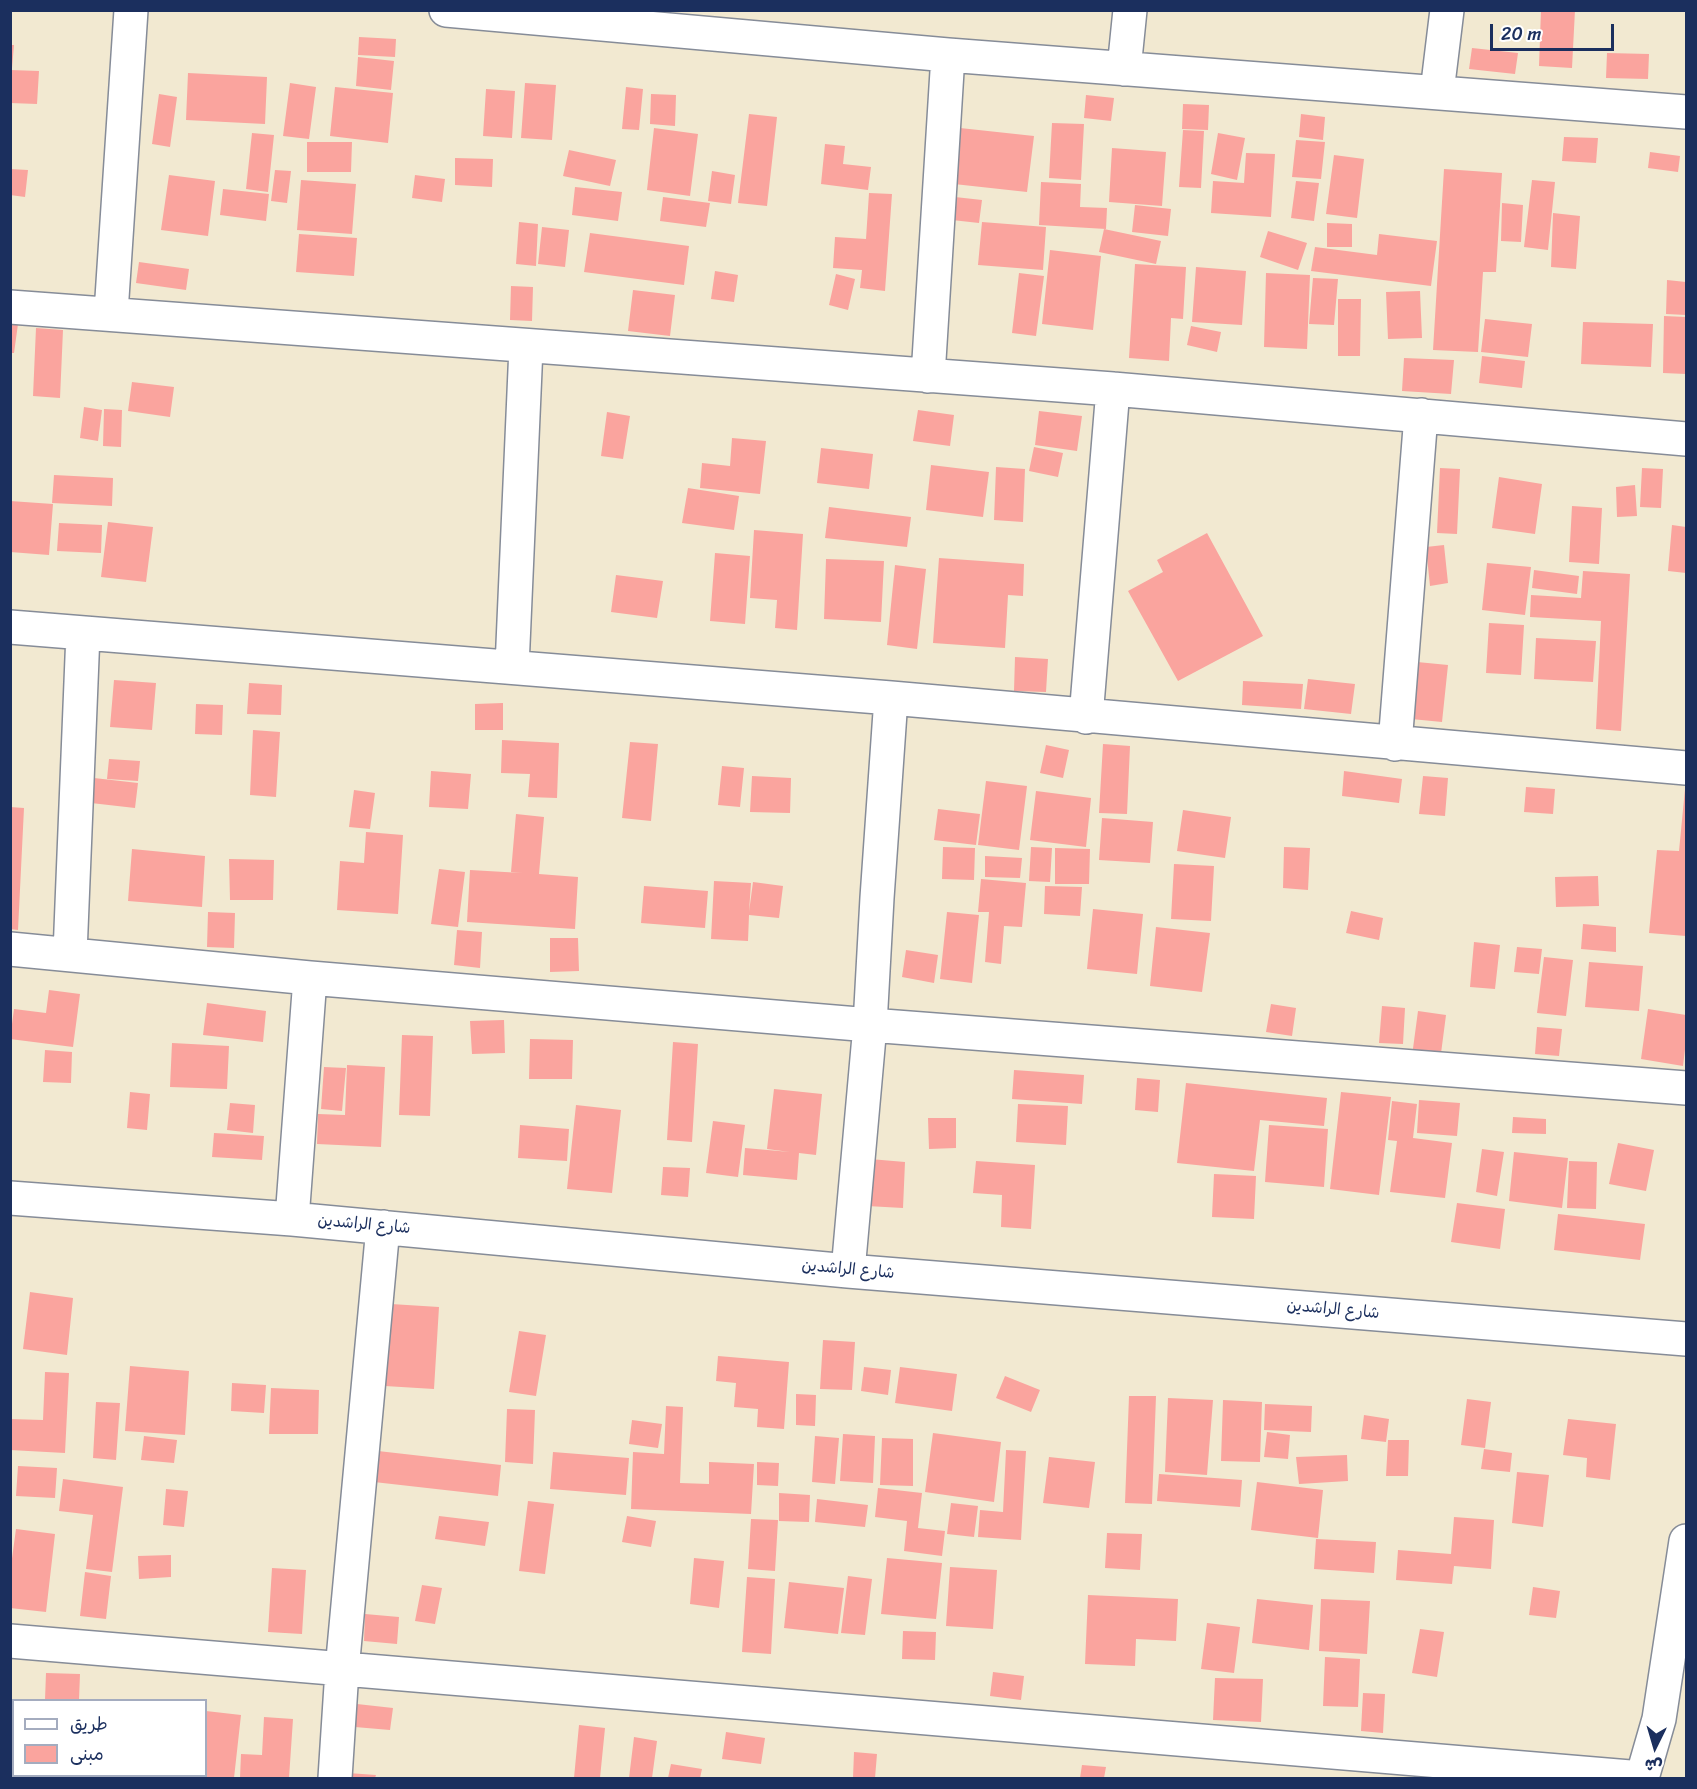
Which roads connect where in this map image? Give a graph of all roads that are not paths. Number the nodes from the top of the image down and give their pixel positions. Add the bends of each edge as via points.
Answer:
1 (131, 10) edge
2 (446, 10) edge
3 (1130, 10) edge
4 (1447, 10) edge
5 (532, 14) edge
6 (948, 55) junction
7 (1124, 69) junction
8 (1437, 92) junction
9 (1686, 112) edge
10 (10, 307) edge
11 (111, 313) junction
12 (526, 347) junction
13 (928, 376) junction
14 (1113, 389) junction
15 (1421, 415) junction
16 (1686, 438) edge
17 (10, 627) edge
18 (84, 633) junction
19 (512, 667) junction
20 (891, 698) junction
21 (1086, 717) junction
22 (1395, 744) junction
23 (1686, 768) edge
24 (10, 949) edge
25 (70, 954) junction
26 (310, 978) junction
27 (870, 1025) junction
28 (1686, 1088) edge
29 (10, 1198) edge
30 (292, 1219) junction
31 (383, 1227) junction
32 (848, 1271) junction
33 (1686, 1340) edge
34 (1686, 1541) edge
35 (10, 1641) edge
36 (342, 1670) junction
37 (1673, 1720) edge
38 (1642, 1778) edge
39 (335, 1779) edge

1 - 11 street
2 - 5 street
3 - 7 street
4 - 8 street
5 - 6 street
6 - 7 street
6 - 13 street
7 - 8 street
8 - 9 street
10 - 11 street
11 - 12 street
12 - 13 street
12 - 19 street
13 - 14 street
14 - 15 street
14 - 21 street
15 - 16 street
15 - 22 street
17 - 18 street
18 - 19 street
18 - 25 street
19 - 20 street
20 - 21 street
20 - 27 street
21 - 22 street
22 - 23 street
24 - 25 street
25 - 26 street
26 - 27 street
26 - 30 street
27 - 28 street
27 - 32 street
29 - 30 street, شارع الراشدين
30 - 31 street, شارع الراشدين
31 - 32 street, شارع الراشدين
31 - 36 street
32 - 33 street, شارع الراشدين
34 - 37 street
35 - 36 street
36 - 38 street
36 - 39 street
37 - 38 street

